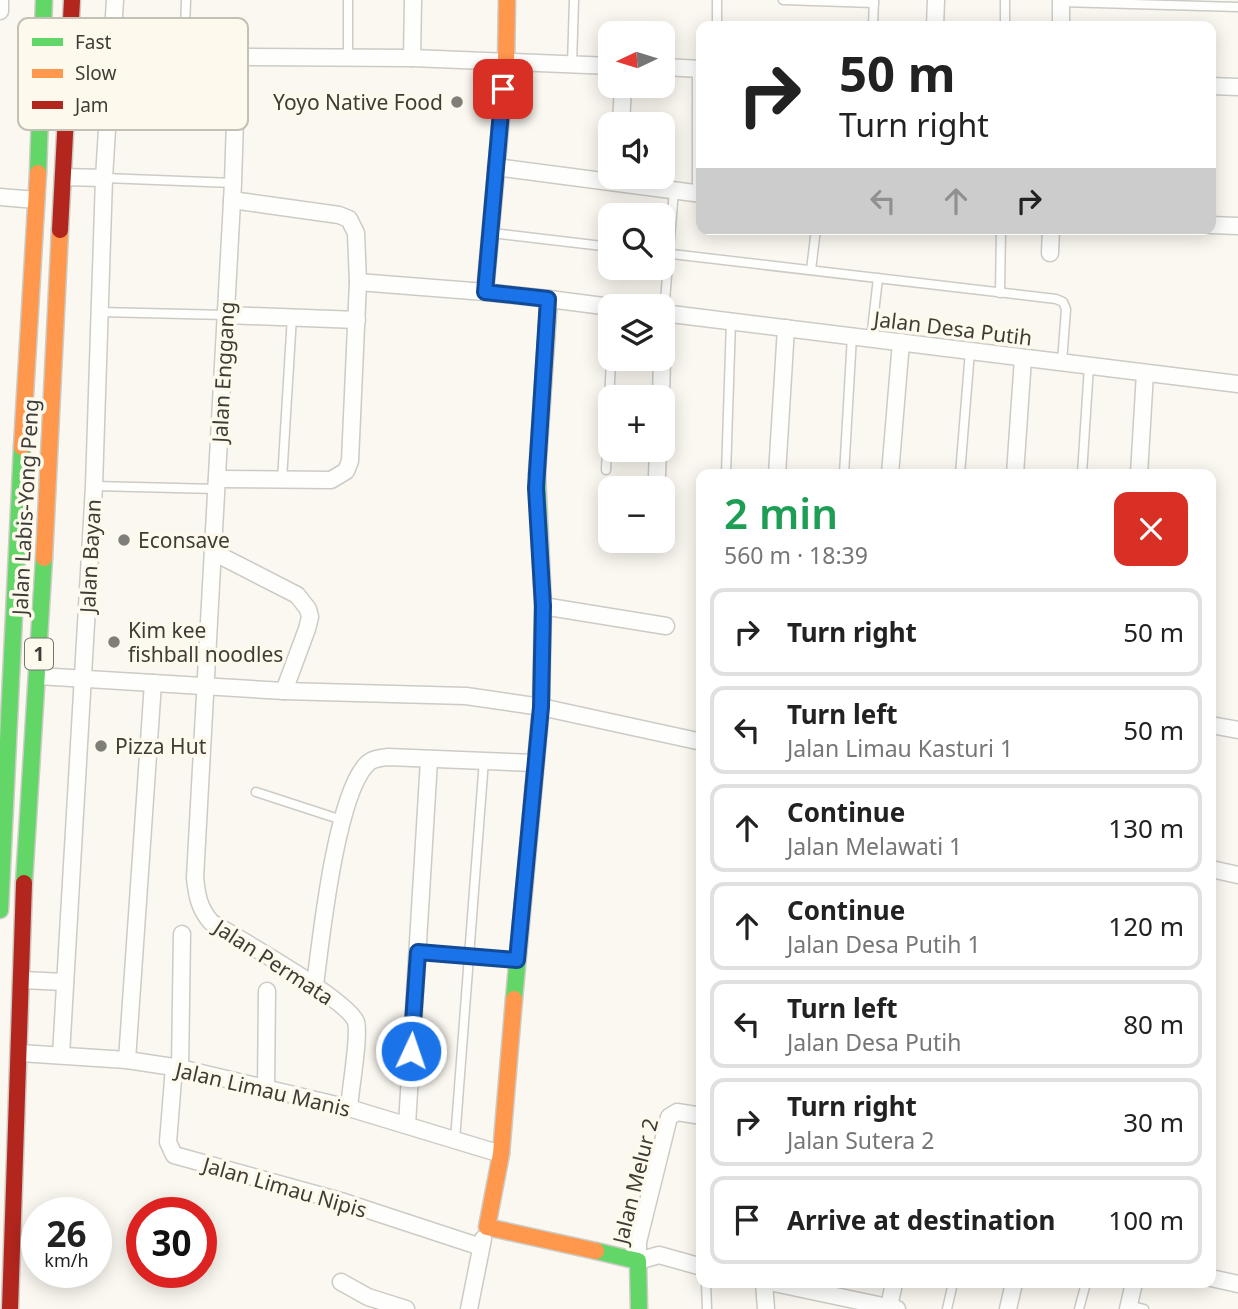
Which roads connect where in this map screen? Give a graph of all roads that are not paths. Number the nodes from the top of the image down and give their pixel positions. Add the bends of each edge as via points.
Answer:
1 (0, 0) edge
2 (44, 0) edge
3 (72, 0) edge
4 (115, 0) edge
5 (186, 0) edge
6 (348, 0) edge
7 (413, 0) edge
8 (507, 0) edge
9 (573, 0) edge
10 (718, 0) edge
11 (783, 0) edge
12 (936, 0) edge
13 (1005, 0) edge
14 (874, 1) edge
15 (1061, 1) edge
16 (1238, 7) edge
17 (0, 11) edge
18 (43, 18) edge
19 (71, 18) edge
20 (114, 18) edge
21 (185, 18) edge
22 (717, 21) edge
23 (873, 21) edge
24 (935, 21) edge
25 (1005, 21) edge
26 (1061, 21) edge
27 (248, 58) edge
28 (348, 58) junction
29 (412, 58) junction
30 (506, 63) junction
31 (572, 65) junction
32 (598, 66) edge
33 (676, 68) edge
34 (696, 69) edge
35 (1216, 86) edge
36 (1238, 87) edge
37 (39, 130) edge
38 (65, 130) edge
39 (107, 130) edge
40 (235, 130) edge
41 (496, 167) junction
42 (63, 177) junction
43 (104, 178) junction
44 (598, 178) edge
45 (233, 183) junction
46 (668, 189) edge
47 (674, 190) junction
48 (696, 194) edge
49 (0, 197) edge
50 (36, 200) junction
51 (232, 200) junction
52 (672, 203) edge
53 (1216, 225) edge
54 (1238, 226) edge
55 (489, 232) junction
56 (815, 235) edge
57 (1001, 235) edge
58 (1051, 235) edge
59 (598, 245) edge
60 (1050, 253) dead end
61 (675, 255) edge
62 (811, 270) junction
63 (878, 278) junction
64 (358, 282) junction
65 (485, 292) junction
66 (1000, 293) junction
67 (548, 299) junction
68 (598, 305) edge
69 (100, 312) junction
70 (675, 314) edge
71 (226, 315) junction
72 (292, 316) junction
73 (357, 320) junction
74 (731, 321) junction
75 (786, 328) junction
76 (852, 336) junction
77 (871, 339) junction
78 (901, 342) junction
79 (970, 351) junction
80 (1023, 358) junction
81 (1062, 362) junction
82 (1089, 366) junction
83 (610, 371) edge
84 (1145, 373) junction
85 (52, 377) junction
86 (26, 379) junction
87 (1238, 384) edge
88 (658, 462) edge
89 (726, 469) edge
90 (777, 469) edge
91 (844, 469) edge
92 (890, 469) edge
93 (960, 469) edge
94 (1014, 469) edge
95 (1082, 469) edge
96 (1139, 469) edge
97 (606, 470) dead end
98 (657, 475) dead end
99 (282, 481) junction
100 (217, 484) junction
101 (94, 486) junction
102 (213, 552) junction
103 (0, 559) edge
104 (17, 560) junction
105 (543, 606) junction
106 (666, 626) dead end
107 (38, 676) junction
108 (82, 679) junction
109 (153, 683) junction
110 (206, 686) junction
111 (284, 691) junction
112 (541, 707) junction
113 (1216, 726) edge
114 (1238, 730) edge
115 (696, 741) edge
116 (419, 759) junction
117 (484, 760) junction
118 (535, 763) junction
119 (256, 792) dead end
120 (342, 821) junction
121 (1216, 870) edge
122 (1238, 875) edge
123 (0, 877) edge
124 (0, 910) edge
125 (182, 934) dead end
126 (418, 952) junction
127 (470, 956) junction
128 (517, 960) junction
129 (22, 980) junction
130 (65, 982) junction
131 (315, 985) junction
132 (267, 991) dead end
133 (20, 1053) junction
134 (61, 1055) junction
135 (127, 1060) junction
136 (177, 1068) junction
137 (266, 1090) junction
138 (360, 1111) junction
139 (696, 1115) edge
140 (407, 1125) junction
141 (456, 1140) junction
142 (501, 1154) junction
143 (487, 1227) junction
144 (481, 1247) junction
145 (638, 1261) junction
146 (696, 1265) edge
147 (1216, 1279) edge
148 (341, 1282) dead end
149 (1238, 1284) edge
150 (706, 1288) edge
151 (764, 1288) edge
152 (894, 1288) edge
153 (952, 1288) edge
154 (1013, 1288) edge
155 (1085, 1288) edge
156 (1134, 1288) edge
157 (830, 1289) edge
158 (368, 1303) edge
159 (893, 1308) edge
160 (1134, 1308) edge
161 (10, 1309) edge
162 (406, 1309) edge
163 (469, 1309) edge
164 (639, 1309) edge
165 (707, 1309) edge
166 (766, 1309) edge
167 (947, 1309) edge
168 (1009, 1309) edge
169 (1079, 1309) edge

1 - 17 street
2 - 18 main road, Jalan Labis-Yong Peng / 1
3 - 19 main road, Jalan Labis-Yong Peng / 1
4 - 20 street, Jalan Bayan
5 - 21 lane
6 - 28 lane
7 - 29 street
8 - 30 main road
9 - 31 lane
10 - 22 lane
11 - 14 lane
12 - 24 street
13 - 25 lane
14 - 23 lane
15 - 16 lane
15 - 26 street
27 - 28 street
28 - 29 street
29 - 30 street
30 - 31 street
30 - 41 main road
31 - 32 street
33 - 34 street
35 - 36 street
37 - 50 main road, Jalan Labis-Yong Peng / 1
38 - 42 main road, Jalan Labis-Yong Peng / 1
39 - 43 street, Jalan Bayan
40 - 45 street, Jalan Enggang
41 - 44 street
41 - 55 main road
42 - 43 street
42 - 85 main road, Jalan Labis-Yong Peng / 1
43 - 45 lane
43 - 69 street, Jalan Bayan
45 - 51 street, Jalan Enggang
46 - 47 street
47 - 48 street
47 - 52 lane
49 - 50 street
50 - 86 main road, Jalan Labis-Yong Peng / 1
51 - 64 street via 349,219 356,233
51 - 71 street, Jalan Enggang
53 - 54 street
55 - 59 lane
55 - 65 main road
56 - 62 lane
57 - 66 lane
58 - 60 street
61 - 62 lane
62 - 63 lane
63 - 66 lane
63 - 77 lane
64 - 65 street
64 - 73 street
65 - 67 main road
66 - 81 lane via 1063,302
67 - 68 street
67 - 105 main road via 536,508
69 - 71 lane
69 - 101 street, Jalan Bayan
70 - 74 street, Jalan Desa Putih
71 - 72 street
71 - 100 street, Jalan Enggang
72 - 73 street
72 - 99 lane
73 - 99 street via 346,471 331,480
74 - 75 street, Jalan Desa Putih
74 - 89 lane
75 - 76 street, Jalan Desa Putih
75 - 90 street
76 - 77 street, Jalan Desa Putih
76 - 91 lane
77 - 78 street, Jalan Desa Putih
78 - 79 street, Jalan Desa Putih
78 - 92 street
79 - 80 street, Jalan Desa Putih
79 - 93 lane
80 - 81 street, Jalan Desa Putih
80 - 94 street
81 - 82 street, Jalan Desa Putih
82 - 84 street, Jalan Desa Putih
82 - 95 lane
83 - 97 lane
84 - 87 street, Jalan Desa Putih
84 - 96 street
85 - 86 main road via 42,374
85 - 107 main road, Jalan Labis-Yong Peng / 1
86 - 104 main road, Jalan Labis-Yong Peng / 1
88 - 98 street
99 - 100 street
100 - 101 lane
100 - 102 street, Jalan Enggang
101 - 108 street, Jalan Bayan
102 - 110 street, Jalan Enggang
102 - 111 street via 297,596 308,609 307,629
103 - 104 main road
104 - 123 main road, Jalan Labis-Yong Peng / 1
105 - 106 street
105 - 112 main road
107 - 108 street
107 - 129 main road, Jalan Labis-Yong Peng / 1 via 24,875
108 - 109 street
108 - 130 street, Jalan Bayan
109 - 110 street
109 - 135 street
110 - 111 street
110 - 131 street, Jalan Permata via 195,878 199,904 211,922
111 - 112 street via 466,696
112 - 115 street
112 - 118 main road
113 - 114 street
116 - 117 street
116 - 120 street via 388,757 367,764
116 - 126 street
117 - 118 street
117 - 127 lane
118 - 128 main road
119 - 120 lane
120 - 131 street
121 - 122 street
123 - 124 main road, Jalan Labis-Yong Peng / 1
125 - 136 street, Jalan Limau Nipis
126 - 127 lane
126 - 140 street
127 - 128 lane
127 - 141 lane
128 - 142 main road
129 - 130 street
129 - 133 main road, Jalan Labis-Yong Peng / 1
130 - 134 street, Jalan Bayan
131 - 138 street, Jalan Permata via 355,1021
132 - 137 street
133 - 134 street, Jalan Limau Manis
133 - 161 main road, Jalan Labis-Yong Peng / 1
134 - 135 street, Jalan Limau Manis
135 - 136 street, Jalan Limau Manis
136 - 137 street, Jalan Limau Manis
136 - 144 street, Jalan Limau Nipis via 168,1143 174,1155 341,1201
137 - 138 street, Jalan Limau Manis
138 - 140 street, Jalan Limau Manis
139 - 145 street, Jalan Melur 2 via 682,1112 667,1121 638,1242
140 - 141 street, Jalan Limau Manis
141 - 142 street, Jalan Limau Manis
142 - 143 main road
143 - 144 street
143 - 145 main road
144 - 163 street
145 - 146 street via 659,1255
145 - 164 main road, Jalan Melur 2
147 - 149 street
148 - 158 street
150 - 165 lane
151 - 166 street
152 - 159 street
153 - 167 lane
154 - 168 street
155 - 169 lane
156 - 160 street
157 - 159 street
158 - 162 street

